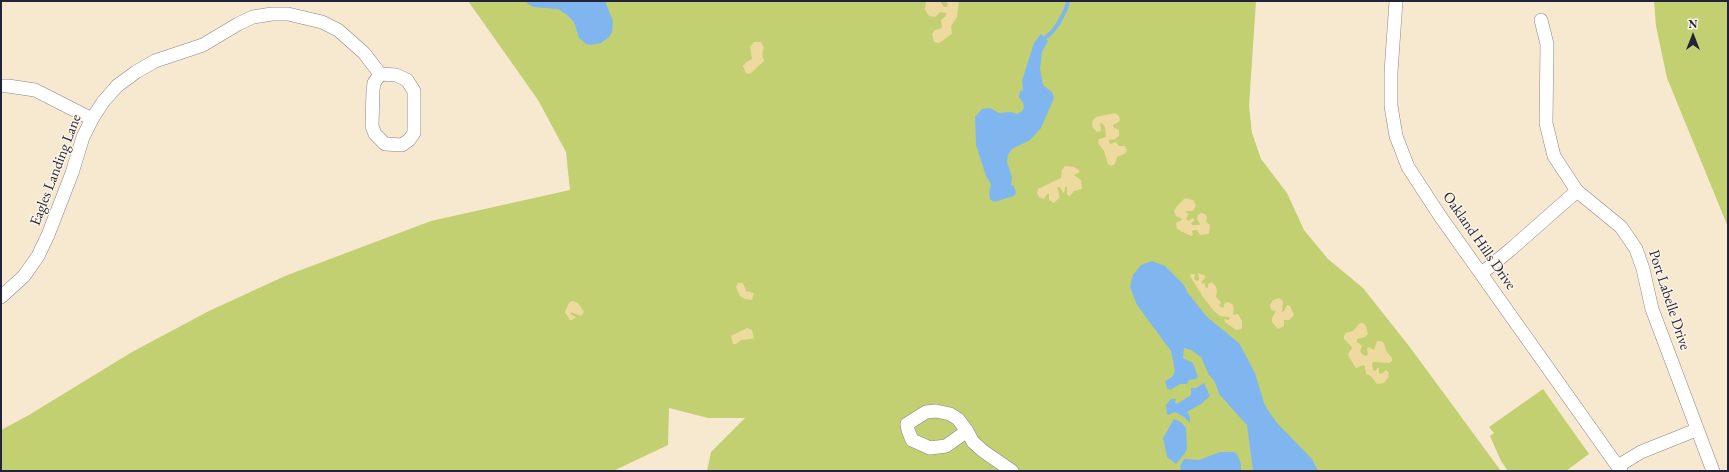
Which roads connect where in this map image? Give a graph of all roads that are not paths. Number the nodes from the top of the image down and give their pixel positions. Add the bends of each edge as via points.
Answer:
1 (1396, 1) edge
2 (1541, 20) dead end
3 (380, 74) junction
4 (1, 86) edge
5 (92, 119) junction
6 (1577, 191) junction
7 (1482, 273) junction
8 (1, 297) edge
9 (1696, 430) junction
10 (967, 431) dead end
11 (1620, 468) edge
12 (1012, 471) edge
13 (1713, 471) edge

1 - 7 street, Oakland Hills Drive via 1391,72 1391,106 1396,136 1408,167
2 - 6 street, Port Labelle Drive via 1547,44 1546,123 1550,144 1554,156
3 - 3 street via 374,83 372,126 375,134 385,144 402,145 414,133 414,91 407,80 396,75
3 - 5 street, Eagles Landing Lane via 364,53 338,30 307,17 272,14 253,17 203,45 155,61 136,72 117,86
4 - 5 street via 35,90
5 - 8 street, Eagles Landing Lane via 38,256 24,276
6 - 7 street
6 - 9 street, Port Labelle Drive via 1621,227 1636,249 1652,309
7 - 11 street, Oakland Hills Drive
9 - 11 street via 1641,452
9 - 13 street, Port Labelle Drive
10 - 12 street via 973,442 983,451

